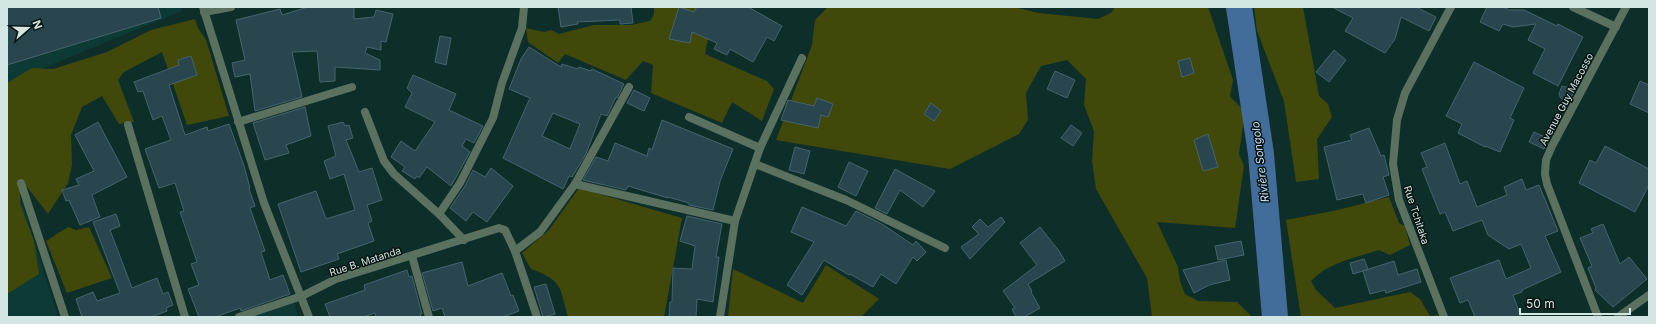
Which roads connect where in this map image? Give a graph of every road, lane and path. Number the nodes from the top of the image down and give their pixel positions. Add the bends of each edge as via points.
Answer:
1 (231, 7) edge
2 (524, 7) edge
3 (1451, 7) edge
4 (1573, 7) edge
5 (1626, 7) edge
6 (204, 9) edge
7 (1616, 27) junction
8 (802, 58) dead end
9 (352, 87) dead end
10 (629, 87) dead end
11 (365, 112) dead end
12 (689, 117) dead end
13 (238, 122) junction
14 (128, 124) dead end
15 (760, 148) junction
16 (755, 164) junction
17 (21, 183) dead end
18 (575, 184) junction
19 (439, 214) junction
20 (735, 221) junction
21 (464, 240) junction
22 (945, 248) dead end
23 (515, 251) junction
24 (412, 256) junction
25 (1649, 295) edge
26 (302, 296) junction
27 (65, 317) edge
28 (185, 317) edge
29 (239, 317) edge
30 (309, 317) edge
31 (429, 317) edge
32 (537, 317) edge
33 (720, 317) edge
34 (1444, 317) edge
35 (1598, 317) edge
36 (1618, 317) edge

1 - 6 street
2 - 19 street via 522,28 502,83 493,118 460,183
3 - 34 street, Rue Tchitaka via 1405,93 1397,120 1393,164 1399,200
4 - 7 street
5 - 7 street, Avenue Guy Macosso
6 - 13 street
7 - 35 street, Avenue Guy Macosso via 1552,146 1546,160 1545,174 1558,216
8 - 15 street
9 - 13 street
10 - 18 street
11 - 19 street via 384,161 394,174
12 - 15 street
13 - 26 street via 264,203
14 - 28 street
15 - 16 street
16 - 20 street
16 - 22 street via 846,200
17 - 27 street
18 - 20 street
18 - 23 street via 540,232
19 - 21 street
20 - 33 street
21 - 23 street, Rue B. Matanda via 499,228 504,230
21 - 24 street, Rue B. Matanda
23 - 32 street
24 - 26 street, Rue B. Matanda via 336,279
24 - 31 street
25 - 36 street
26 - 29 street, Rue B. Matanda
26 - 30 street

